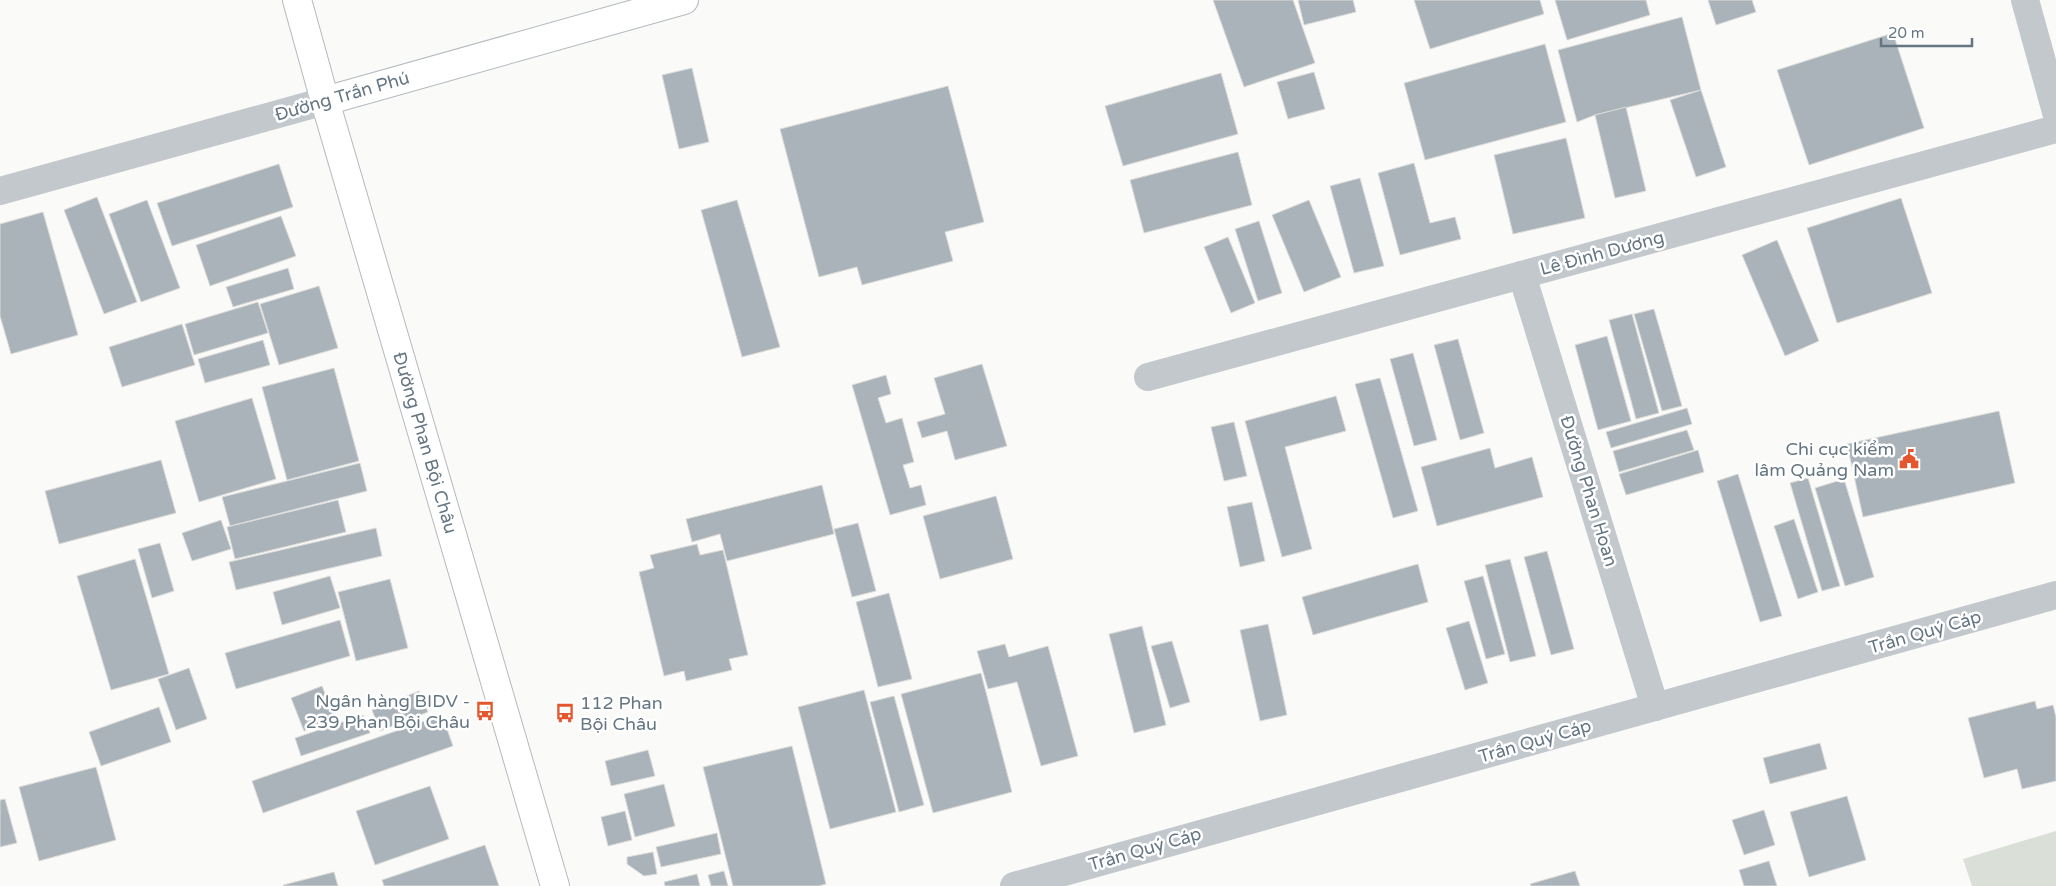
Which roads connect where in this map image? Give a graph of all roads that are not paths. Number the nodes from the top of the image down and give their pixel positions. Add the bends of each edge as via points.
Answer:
1 (297, 0) edge
2 (684, 0) edge
3 (2025, 0) edge
4 (324, 101) junction
5 (2056, 112) edge
6 (2056, 129) edge
7 (0, 190) edge
8 (1522, 275) junction
9 (1148, 377) dead end
10 (2056, 596) edge
11 (1655, 707) junction
12 (555, 886) edge
13 (1014, 886) edge

1 - 4 main road, Đường Phan Bội Châu
2 - 4 main road, Đường Trần Phú
3 - 5 street
4 - 7 street, Đường Trần Phú
4 - 12 main road, Đường Phan Bội Châu
6 - 8 street, Lê Đình Dương
8 - 9 street, Lê Đình Dương
8 - 11 street, Đường Phan Hoan
10 - 11 street, Trần Quý Cáp
11 - 13 street, Trần Quý Cáp

